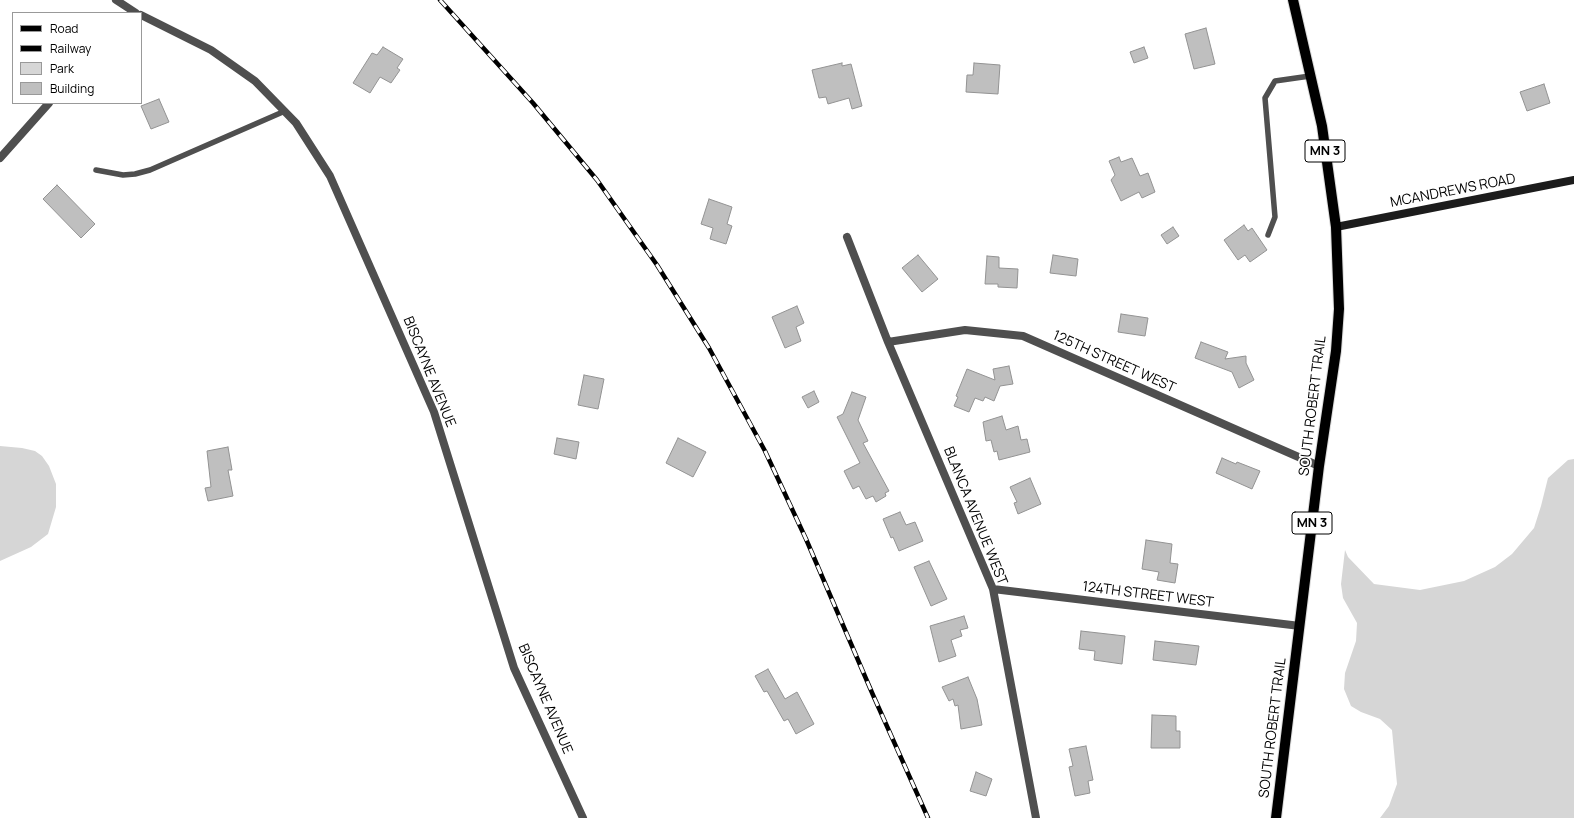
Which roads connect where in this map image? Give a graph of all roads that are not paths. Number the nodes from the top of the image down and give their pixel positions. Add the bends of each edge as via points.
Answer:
1 (116, 0) edge
2 (1294, 0) edge
3 (133, 12) edge
4 (142, 16) edge
5 (1310, 76) junction
6 (48, 104) edge
7 (285, 111) junction
8 (0, 158) edge
9 (96, 170) dead end
10 (1574, 180) edge
11 (1336, 227) junction
12 (1268, 235) dead end
13 (847, 238) dead end
14 (888, 342) junction
15 (1320, 466) junction
16 (993, 589) junction
17 (1300, 626) junction
18 (583, 818) edge
19 (1036, 818) edge
20 (1276, 818) edge

1 - 3 street
2 - 5 main road, SOUTH ROBERT TRAIL / MN 3
4 - 7 street, BISCAYNE AVENUE via 211,50 255,81
5 - 11 main road, SOUTH ROBERT TRAIL / MN 3 via 1322,126
5 - 12 lane via 1275,81 1265,98 1275,218
6 - 8 street
7 - 9 lane via 150,170 123,175
7 - 18 street, BISCAYNE AVENUE via 296,123 330,176 434,412 514,668
10 - 11 main road, MCANDREWS ROAD
11 - 15 main road, SOUTH ROBERT TRAIL / MN 3 via 1336,344
13 - 14 street, BLANCA AVENUE WEST
14 - 15 street, 125TH STREET WEST via 965,330 1023,336
14 - 16 street, BLANCA AVENUE WEST
15 - 17 main road, SOUTH ROBERT TRAIL / MN 3
16 - 17 street, 124TH STREET WEST
16 - 19 street, BLANCA AVENUE WEST
17 - 20 main road, SOUTH ROBERT TRAIL / MN 3

